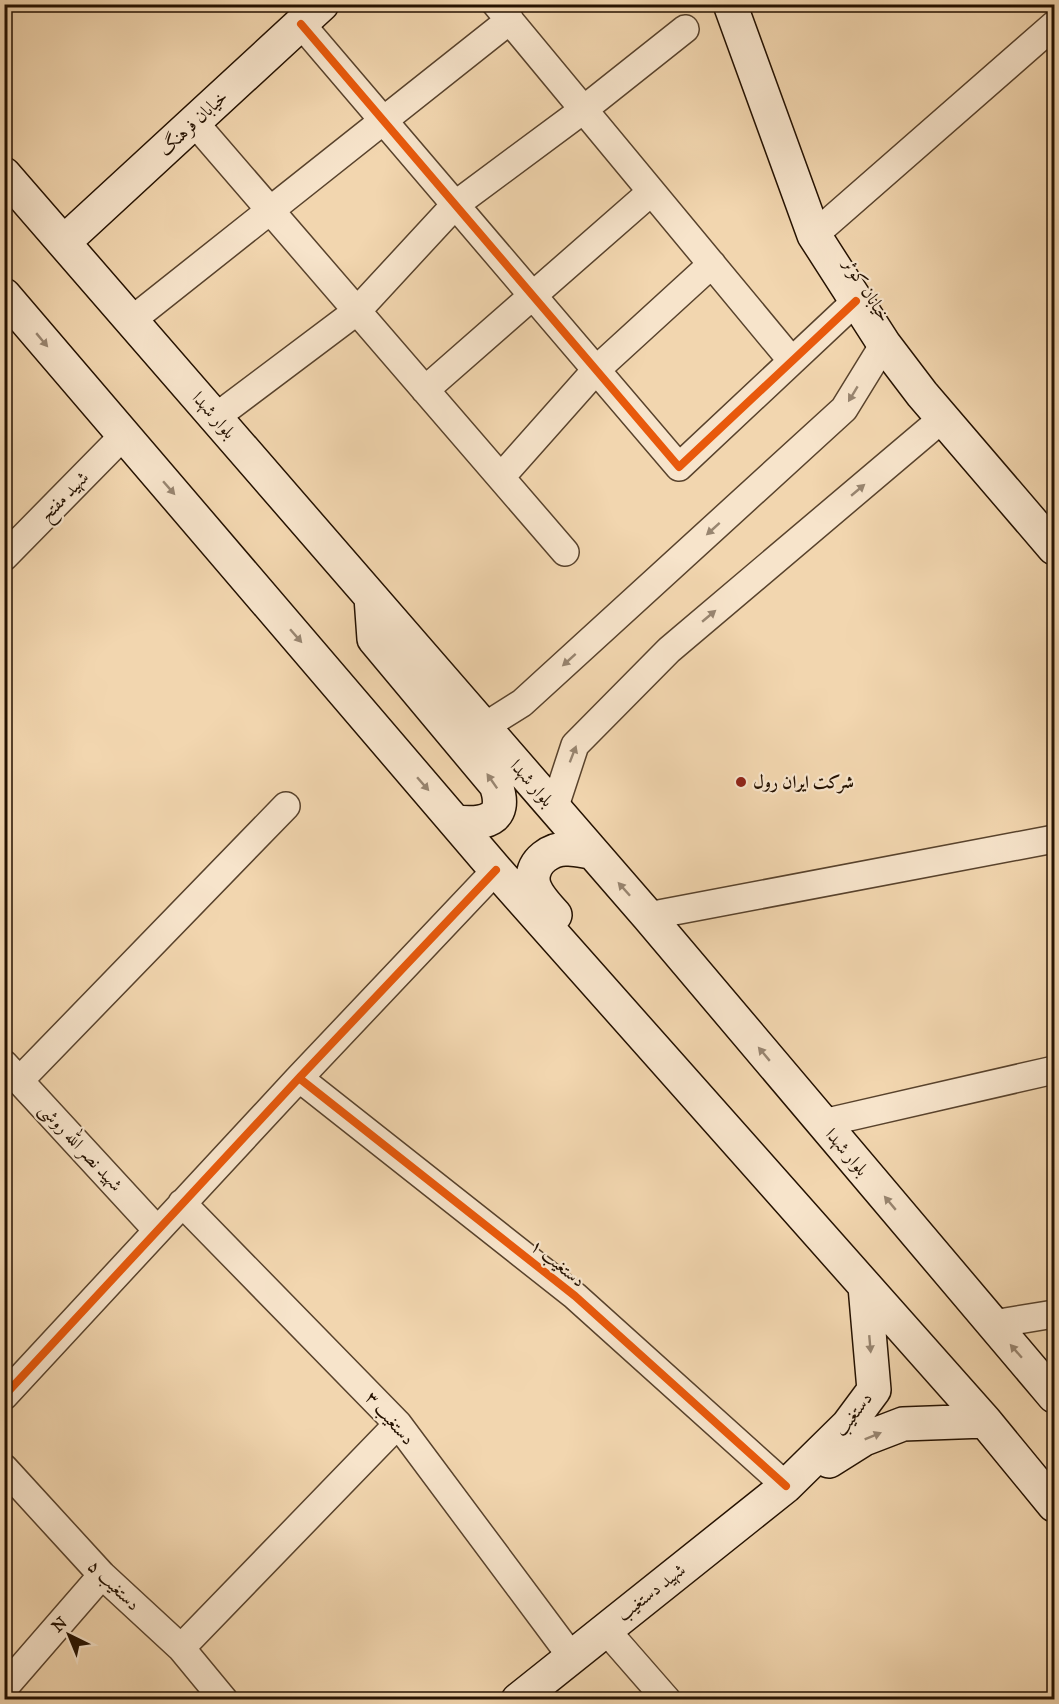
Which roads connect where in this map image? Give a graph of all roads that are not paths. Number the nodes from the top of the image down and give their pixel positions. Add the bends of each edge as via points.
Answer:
1 (730, 4) edge
2 (503, 12) edge
3 (312, 14) edge
4 (1054, 25) edge
5 (685, 29) dead end
6 (584, 110) junction
7 (383, 120) junction
8 (194, 122) junction
9 (4, 174) edge
10 (651, 192) junction
11 (455, 205) junction
12 (270, 210) junction
13 (814, 235) junction
14 (64, 242) junction
15 (712, 264) junction
16 (4, 295) edge
17 (532, 295) junction
18 (856, 301) junction
19 (357, 310) junction
20 (132, 320) junction
21 (884, 344) junction
22 (792, 361) junction
23 (596, 370) junction
24 (425, 390) junction
25 (216, 417) junction
26 (943, 418) junction
27 (124, 435) junction
28 (501, 477) junction
29 (1054, 548) edge
30 (565, 552) dead end
31 (4, 557) edge
32 (371, 597) junction
33 (484, 727) junction
34 (286, 806) dead end
35 (554, 809) junction
36 (455, 822) junction
37 (1054, 839) edge
38 (591, 852) junction
39 (496, 870) junction
40 (648, 916) junction
41 (619, 1009) junction
42 (1054, 1070) edge
43 (12, 1072) edge
44 (299, 1078) junction
45 (823, 1123) junction
46 (182, 1203) junction
47 (157, 1230) junction
48 (864, 1286) junction
49 (1054, 1314) edge
50 (993, 1324) junction
51 (4, 1396) edge
52 (1054, 1396) edge
53 (985, 1421) junction
54 (398, 1424) junction
55 (4, 1468) edge
56 (786, 1486) junction
57 (1054, 1505) edge
58 (102, 1575) junction
59 (605, 1629) junction
60 (181, 1648) junction
61 (571, 1656) junction
62 (4, 1688) edge
63 (224, 1700) edge
64 (518, 1700) edge
65 (667, 1700) edge

1 - 13 main road, خیابان کوثر
2 - 6 street
2 - 7 street
3 - 7 street
3 - 8 main road, خیابان فرهنگ
4 - 13 street
5 - 6 street
6 - 10 street
6 - 11 street
7 - 11 street
7 - 12 street
8 - 12 street
8 - 14 main road, خیابان فرهنگ
9 - 14 main road, بلوار شهدا
10 - 15 street
10 - 17 street
11 - 17 street
11 - 19 street
12 - 19 street
12 - 20 street
13 - 18 main road, خیابان کوثر
14 - 20 main road, بلوار شهدا
15 - 22 street
15 - 23 street
16 -> 27 main road
17 - 23 street
17 - 24 street
18 - 21 main road, خیابان کوثر
18 - 22 street
19 - 24 street
19 - 25 street
20 - 25 main road, بلوار شهدا
21 - 26 main road, خیابان کوثر
21 -> 33 street via 844,409 522,703
22 - 23 street via 679,467
23 - 28 street
24 - 28 street
25 - 32 main road, بلوار شهدا
26 - 29 main road, خیابان کوثر
35 -> 26 street via 575,746 669,650
27 - 31 street, شهید مفتح
27 -> 36 main road
28 - 30 street
32 - 33 main road, بلوار شهدا
36 -> 32 main road via 474,824 490,819 501,798 496,785 374,639
33 - 35 main road, بلوار شهدا
34 - 43 street
35 - 38 main road, بلوار شهدا
36 - 39 main road
37 - 40 street
40 -> 38 main road, بلوار شهدا
38 - 41 main road via 566,848 549,852 537,863 533,880 543,901 593,956
39 - 41 main road
39 - 44 street
45 -> 40 main road, بلوار شهدا
41 - 48 main road
42 - 45 street
43 - 47 street, شهید نصر الله روشی
44 - 46 street
44 - 56 street, دستغیب ۱ via 575,1296
50 -> 45 main road, بلوار شهدا
46 - 47 street
46 - 54 street, دستغیب ۳
47 - 51 street
48 - 53 main road
48 -> 56 main road, دستغیب via 874,1390 848,1425
49 - 50 street
52 -> 50 main road, بلوار شهدا
56 -> 53 main road via 864,1439 903,1424
53 - 57 main road
54 - 60 street
54 - 61 street, دستغیب ۳
55 - 58 street, دستغیب ۵
56 - 59 main road, شهید دستغیب
58 - 60 street, دستغیب ۵
58 - 62 street
59 - 61 main road, شهید دستغیب
59 - 65 street
60 - 63 street, دستغیب ۵
61 - 64 main road, شهید دستغیب

